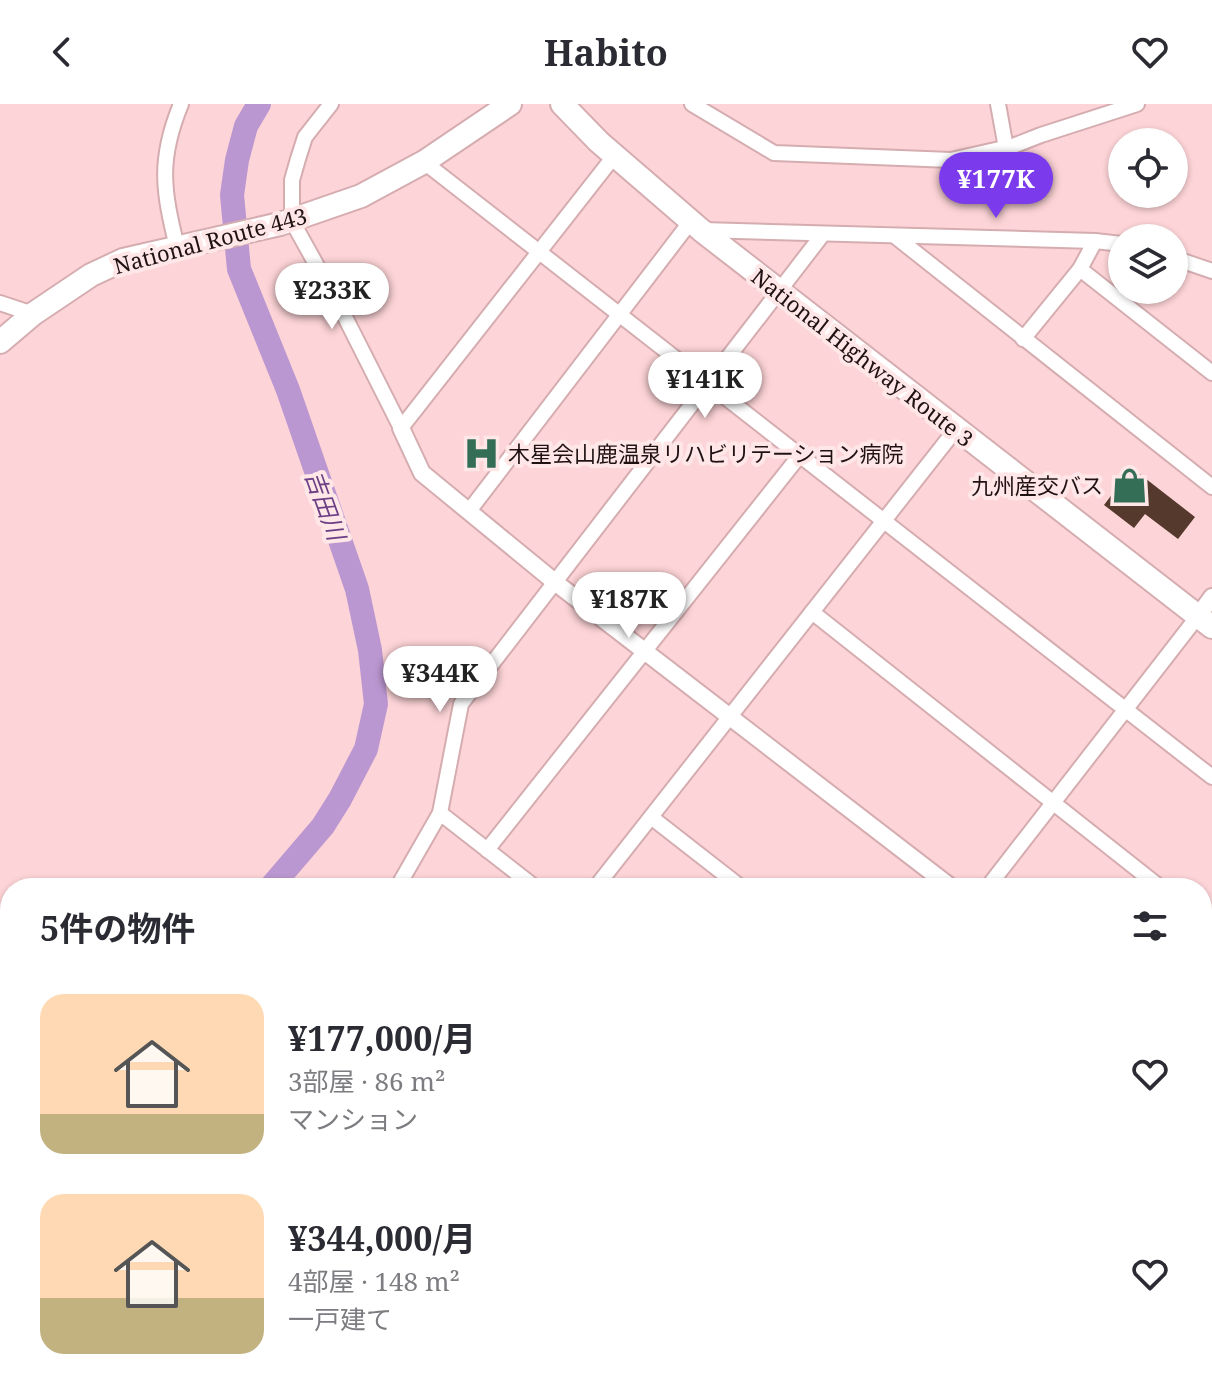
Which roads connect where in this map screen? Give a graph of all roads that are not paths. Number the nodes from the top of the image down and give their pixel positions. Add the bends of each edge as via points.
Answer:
1 (181, 104) edge
2 (331, 104) edge
3 (510, 104) edge
4 (562, 104) edge
5 (692, 104) edge
6 (998, 104) edge
7 (1137, 104) edge
8 (1006, 148) junction
9 (615, 155) junction
10 (424, 162) junction
11 (286, 222) junction
12 (696, 226) junction
13 (823, 234) junction
14 (896, 237) junction
15 (1095, 241) junction
16 (1108, 242) edge
17 (177, 247) junction
18 (537, 252) junction
19 (1188, 263) edge
20 (1080, 269) junction
21 (1212, 271) edge
22 (779, 292) junction
23 (0, 303) edge
24 (33, 314) junction
25 (619, 316) junction
26 (1023, 339) junction
27 (0, 342) edge
28 (1212, 373) edge
29 (708, 385) junction
30 (401, 428) junction
31 (956, 429) junction
32 (800, 455) junction
33 (1212, 487) edge
34 (469, 511) junction
35 (883, 522) junction
36 (556, 583) junction
37 (1212, 597) edge
38 (812, 612) junction
39 (1205, 621) edge
40 (644, 651) junction
41 (1126, 710) junction
42 (730, 717) junction
43 (1212, 777) edge
44 (1053, 803) junction
45 (440, 813) junction
46 (651, 817) junction
47 (487, 850) junction
48 (403, 878) edge
49 (523, 878) edge
50 (603, 878) edge
51 (729, 878) edge
52 (939, 878) edge
53 (995, 878) edge
54 (1148, 878) edge

1 - 17 street via 165,169 165,196
2 - 11 street via 305,137
3 - 10 main road, National Route 443
4 - 9 main road, National Highway Route 3
5 - 8 street via 774,153 951,160
6 - 8 street
7 - 8 street
9 - 12 main road, National Highway Route 3
9 - 18 street
10 - 11 main road, National Route 443 via 361,196
10 - 18 street
11 - 17 main road, National Route 443
11 - 30 street via 342,311
12 - 13 street
12 - 22 main road, National Highway Route 3
12 - 25 street
13 - 14 street
13 - 22 street
14 - 15 street
14 - 26 street
15 - 16 street
15 - 20 street
17 - 24 main road, National Route 443 via 123,260
18 - 25 street
18 - 30 street
19 - 21 street
20 - 26 street
20 - 28 street
22 - 29 street
22 - 31 main road, National Highway Route 3
23 - 24 street
24 - 27 main road, National Route 443
25 - 29 street
25 - 34 street
26 - 33 street
29 - 32 street
29 - 36 street
30 - 34 street via 422,473
31 - 35 street
31 - 39 main road, National Highway Route 3
32 - 35 street
32 - 40 street
34 - 36 street
35 - 38 street
35 - 41 street
36 - 40 street
36 - 45 street via 461,704
37 - 39 street
38 - 42 street
38 - 44 street
39 - 41 street
40 - 42 street
40 - 47 street
41 - 43 street
41 - 44 street
42 - 46 street
42 - 52 street
44 - 53 street
44 - 54 street
45 - 47 street
45 - 48 street
46 - 50 street
46 - 51 street
47 - 49 street

